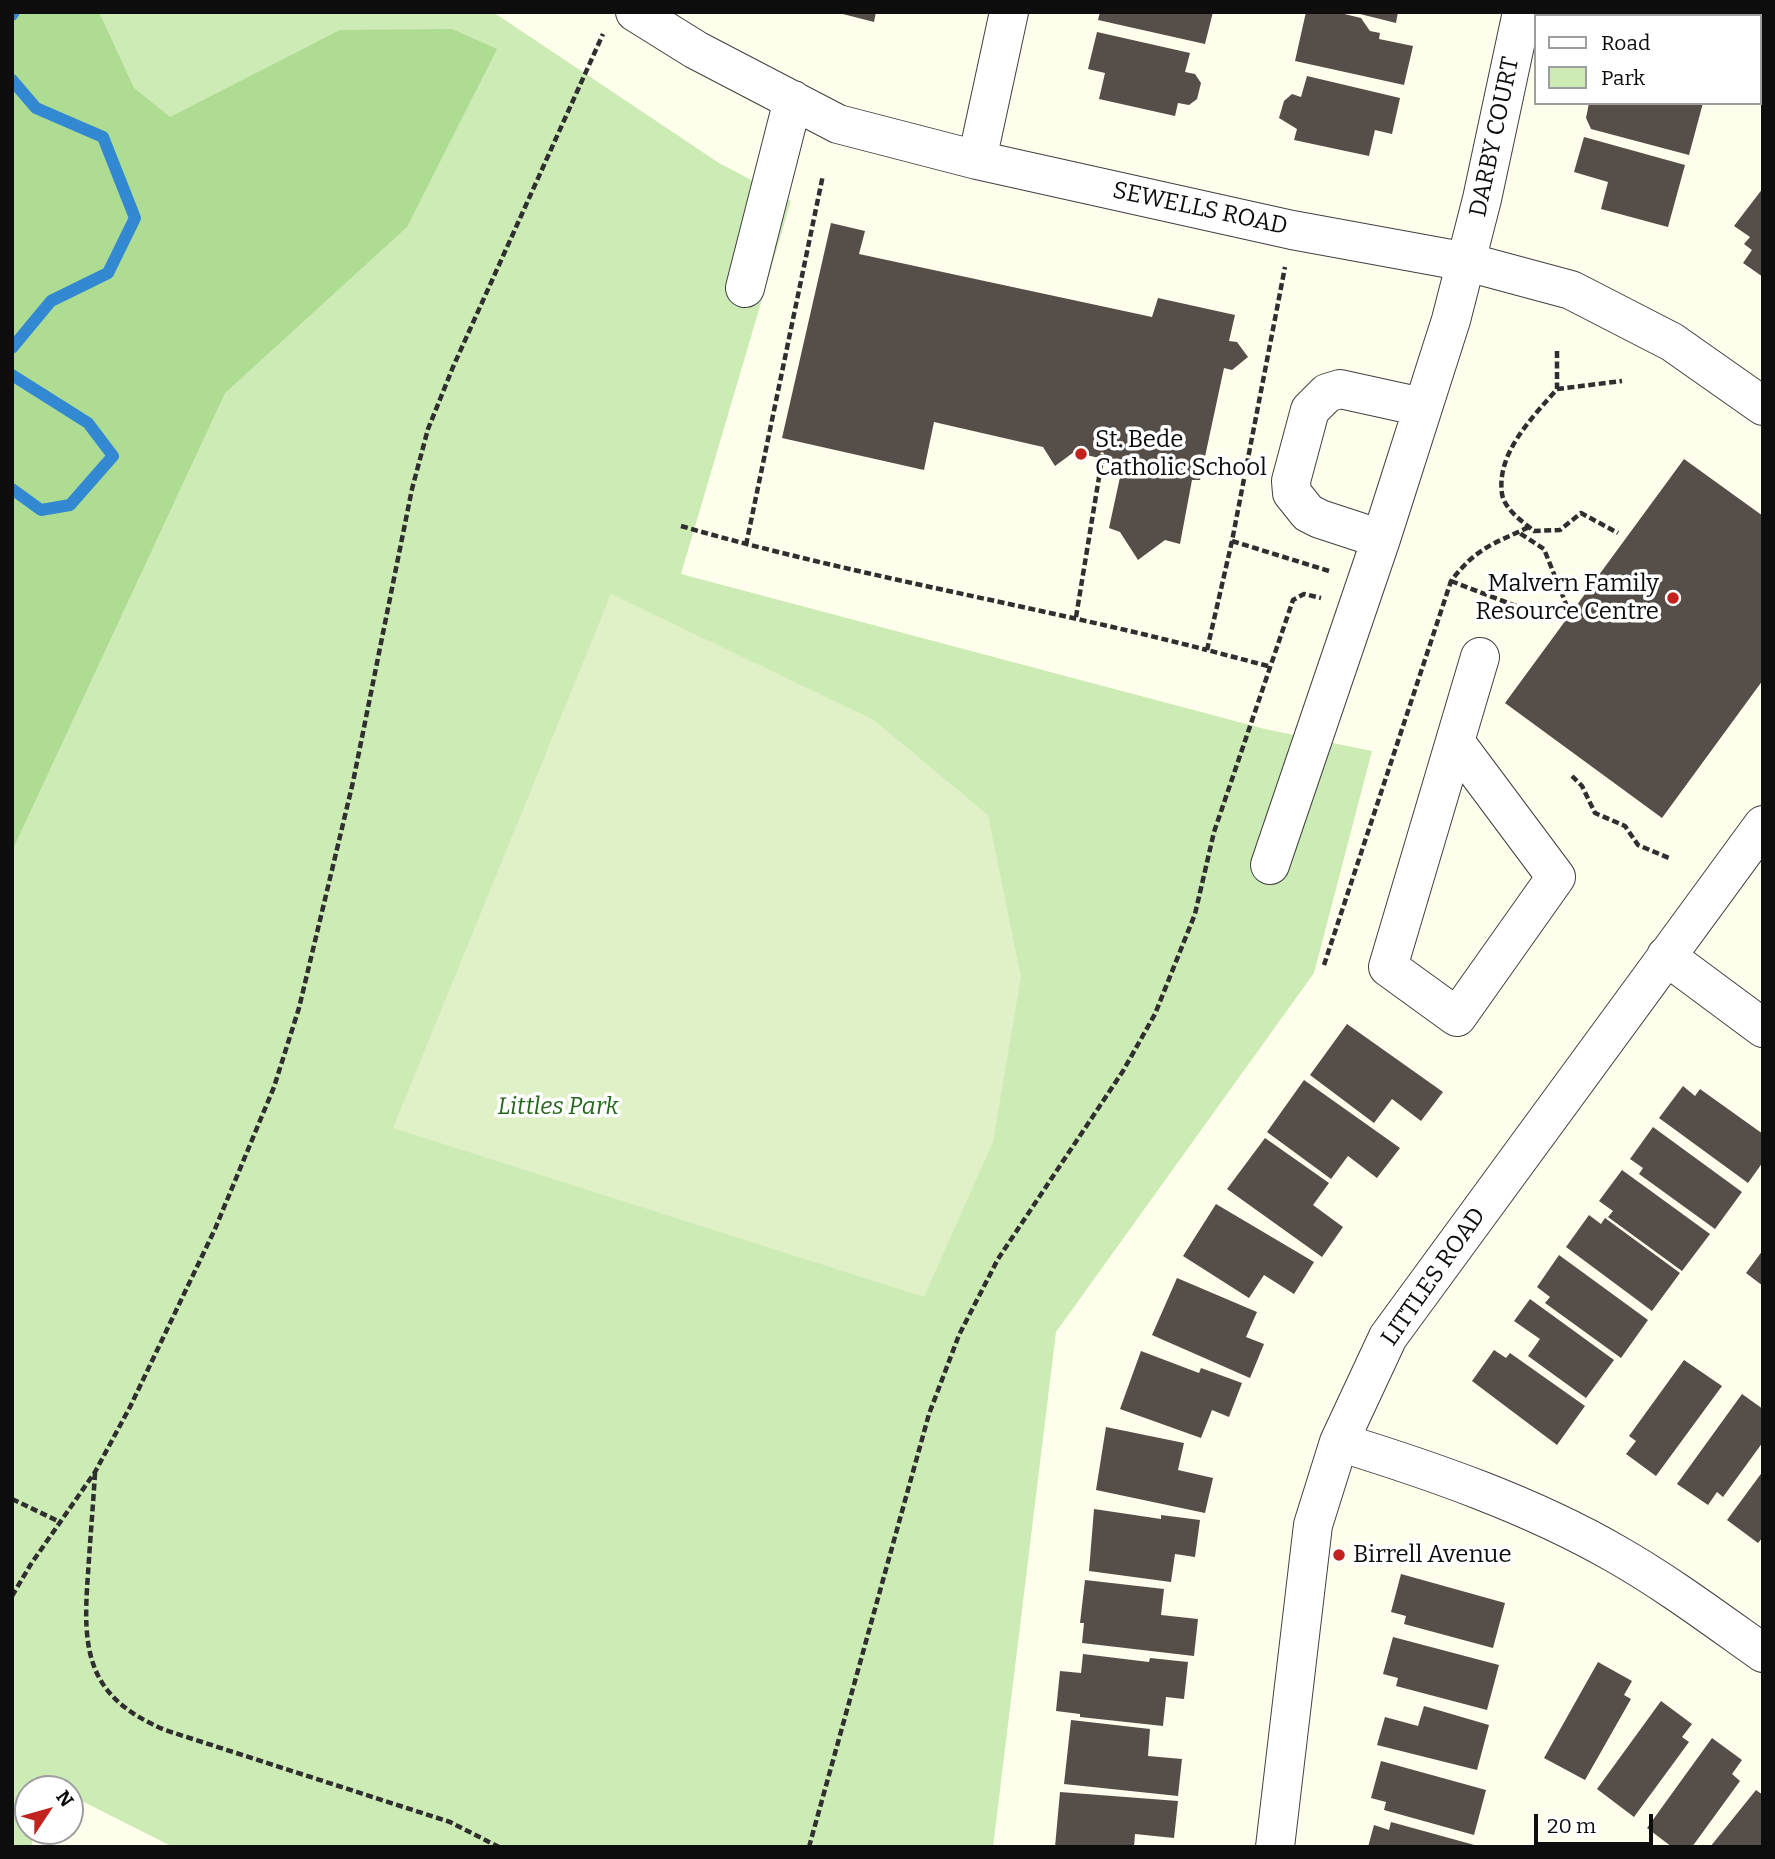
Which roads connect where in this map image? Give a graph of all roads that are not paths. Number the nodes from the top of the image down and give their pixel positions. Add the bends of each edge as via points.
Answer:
1 (1009, 12) edge
2 (1522, 12) edge
3 (621, 18) edge
4 (793, 100) junction
5 (977, 160) junction
6 (1467, 262) junction
7 (744, 288) dead end
8 (1763, 406) edge
9 (1422, 407) junction
10 (1381, 539) junction
11 (1480, 657) dead end
12 (1456, 743) junction
13 (1763, 825) edge
14 (1270, 865) dead end
15 (1666, 956) junction
16 (1763, 1028) edge
17 (1339, 1442) junction
18 (1763, 1653) edge
19 (1275, 1847) edge

1 - 5 street
2 - 6 street, DARBY COURT
3 - 4 street, SEWELLS ROAD
4 - 5 street, SEWELLS ROAD via 838,124
4 - 7 street
5 - 6 street, SEWELLS ROAD via 1292,230
6 - 8 street, SEWELLS ROAD via 1571,290 1672,342
6 - 9 street, DARBY COURT
9 - 10 street, DARBY COURT
9 - 10 street via 1340,389 1327,393 1310,410 1291,481 1292,494 1308,513
10 - 14 street, DARBY COURT
11 - 12 street
12 - 12 street via 1556,877 1457,1017 1388,967
13 - 15 street, LITTLES ROAD
15 - 16 street
15 - 17 street, LITTLES ROAD via 1388,1337
17 - 18 street via 1524,1510 1616,1554
17 - 19 street, LITTLES ROAD via 1313,1524

